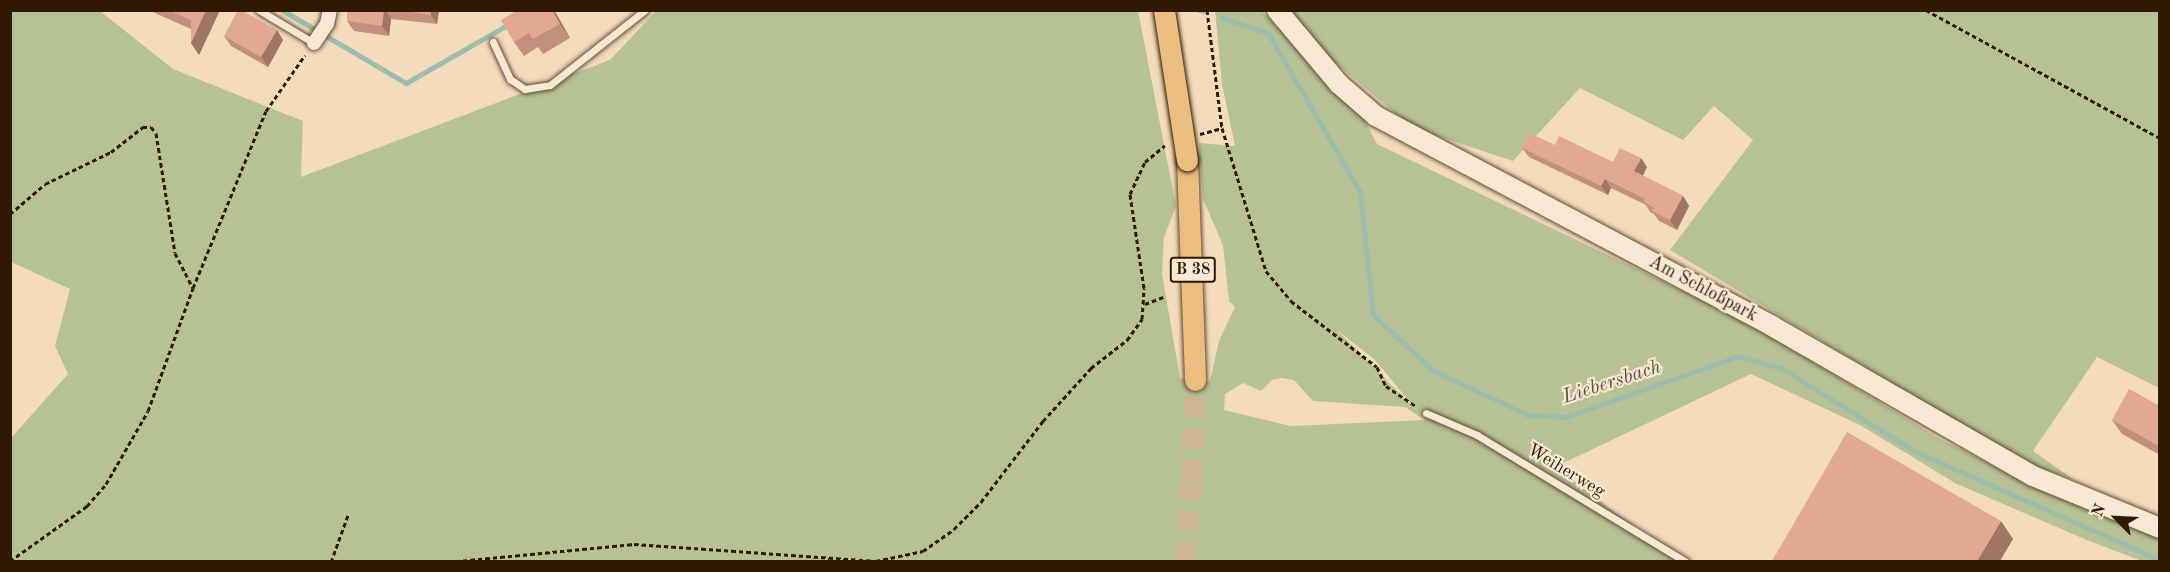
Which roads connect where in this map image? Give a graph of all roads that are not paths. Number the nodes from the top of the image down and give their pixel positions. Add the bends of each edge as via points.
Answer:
1 (259, 10) edge
2 (645, 10) edge
3 (1164, 10) edge
4 (1277, 10) edge
5 (329, 17) edge
6 (493, 42) dead end
7 (314, 43) joint
8 (1195, 380) tunnel mouth
9 (1426, 413) road end
10 (2160, 528) edge
11 (1686, 561) edge

1 - 7 lane
2 - 6 lane via 550,85 525,90 510,79
3 - 8 main road, B 38, bridge via 1187,160
4 - 10 street, Am Schloßpark via 1339,84 1376,116 1772,326 2033,476
5 - 7 street
9 - 11 lane, Weiherweg via 1478,435

